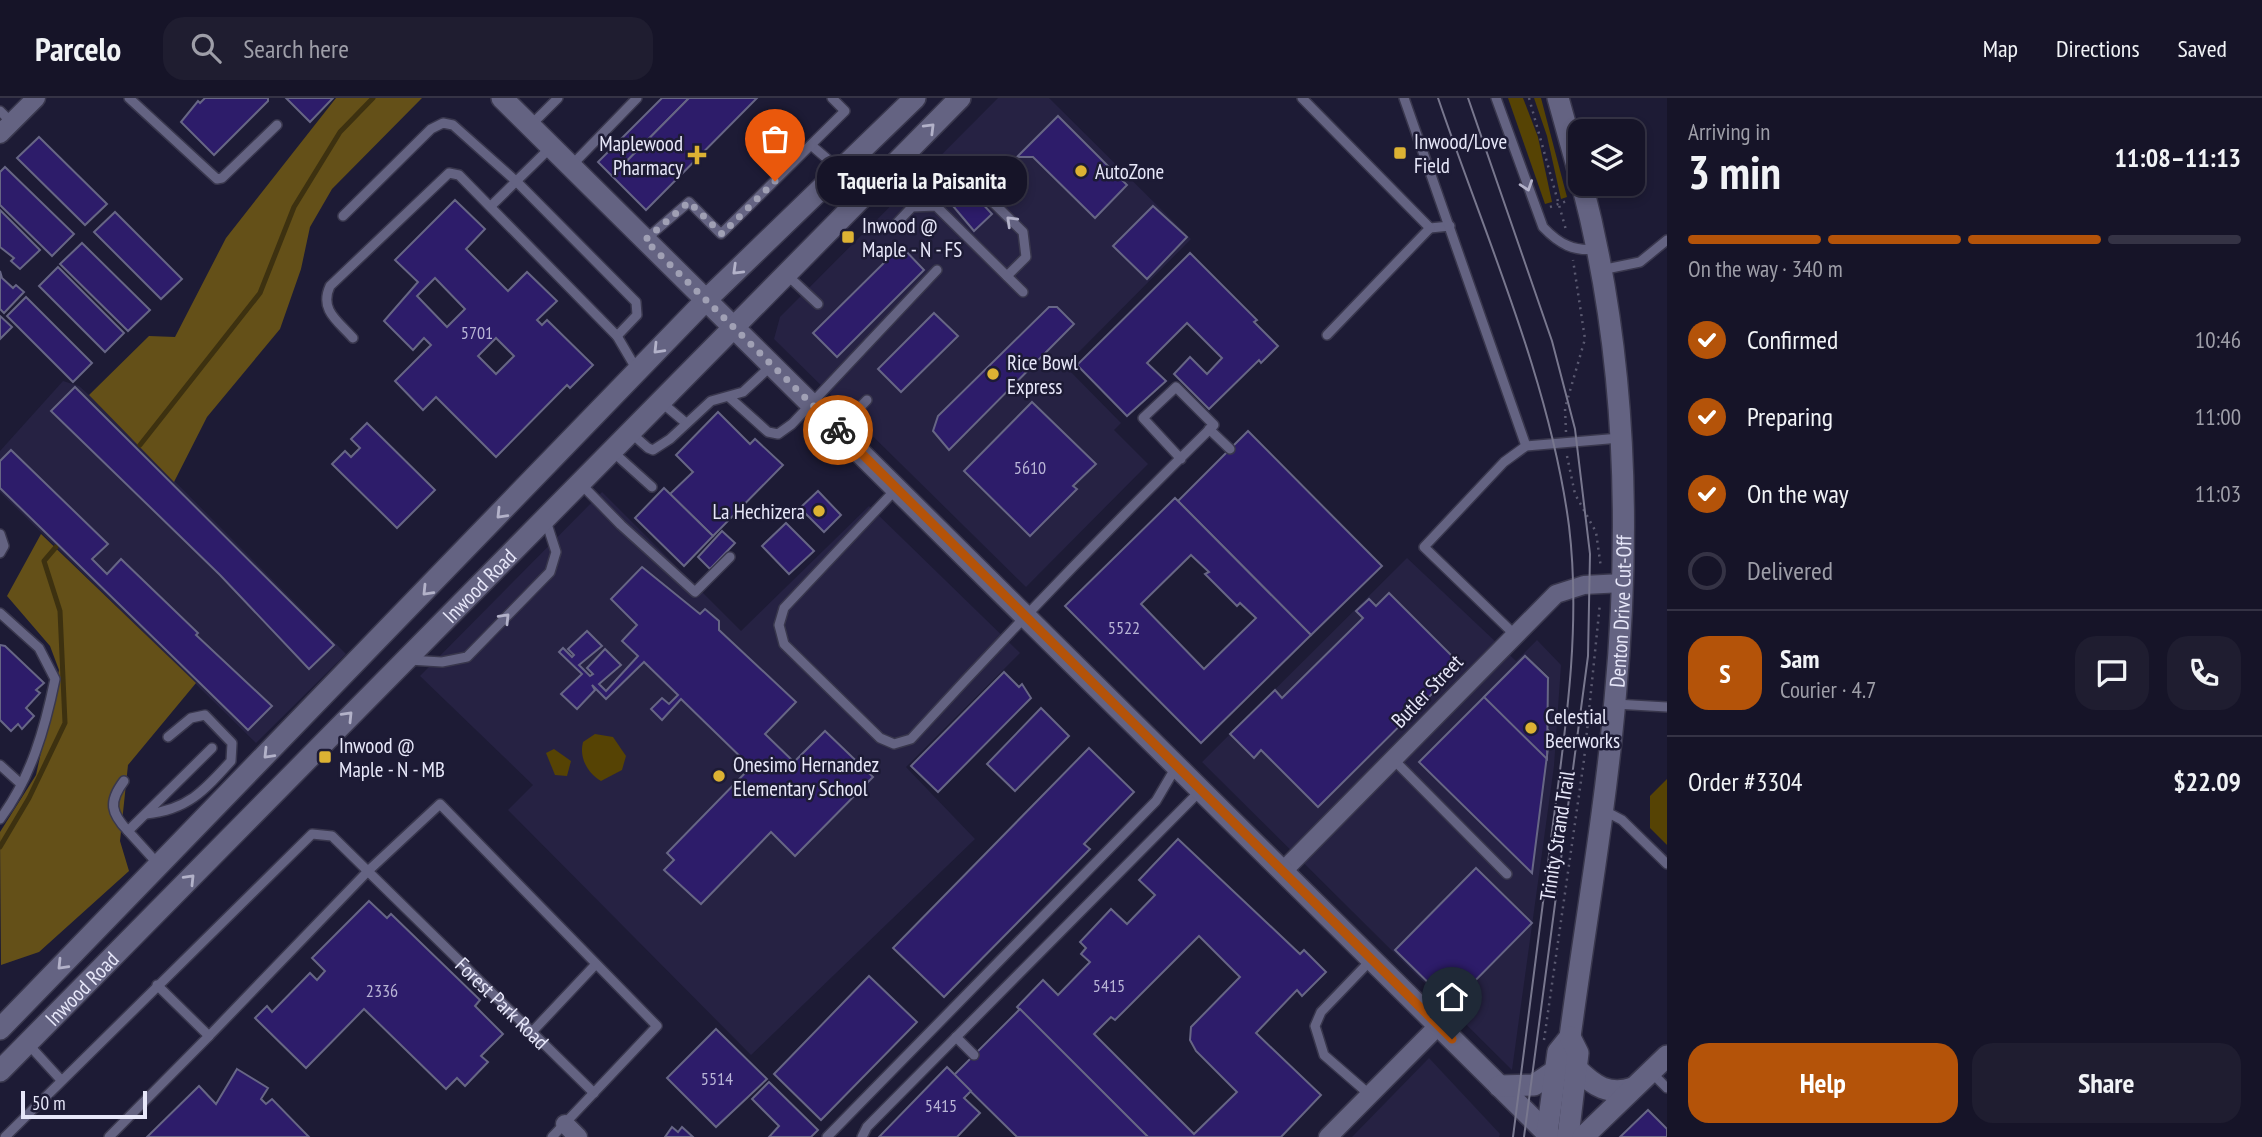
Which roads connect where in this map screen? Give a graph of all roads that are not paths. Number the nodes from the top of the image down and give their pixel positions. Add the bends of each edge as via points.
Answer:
1 (36, 98) edge
2 (130, 98) edge
3 (502, 98) edge
4 (558, 98) edge
5 (637, 98) edge
6 (832, 98) edge
7 (915, 98) edge
8 (960, 98) edge
9 (1302, 98) edge
10 (1404, 98) edge
11 (1496, 98) edge
12 (1558, 98) edge
13 (4, 123) edge
14 (278, 125) dead end
15 (530, 126) junction
16 (1568, 134) edge
17 (811, 145) junction
18 (551, 147) junction
19 (570, 166) junction
20 (840, 170) junction
21 (962, 173) dead end
22 (517, 182) junction
23 (865, 194) junction
24 (1585, 196) edge
25 (491, 206) junction
26 (343, 216) dead end
27 (895, 225) dead end
28 (1450, 226) junction
29 (1430, 229) junction
30 (645, 240) junction
31 (1667, 240) edge
32 (1597, 249) junction
33 (937, 270) dead end
34 (1600, 270) junction
35 (786, 274) junction
36 (1007, 276) junction
37 (1023, 292) dead end
38 (706, 300) junction
39 (818, 304) dead end
40 (732, 328) junction
41 (617, 335) junction
42 (1326, 335) dead end
43 (353, 338) dead end
44 (771, 366) junction
45 (637, 371) junction
46 (729, 397) junction
47 (867, 400) dead end
48 (660, 401) junction
49 (810, 403) junction
50 (687, 424) junction
51 (1209, 429) junction
52 (838, 430) junction
53 (630, 431) junction
54 (1620, 438) junction
55 (1526, 446) junction
56 (565, 448) junction
57 (1230, 449) dead end
58 (611, 450) junction
59 (1181, 459) junction
60 (580, 482) junction
61 (652, 487) dead end
62 (897, 488) junction
63 (545, 517) junction
64 (0, 534) edge
65 (0, 553) edge
66 (730, 557) dead end
67 (1623, 583) junction
68 (0, 613) edge
69 (1026, 615) junction
70 (1514, 634) junction
71 (404, 659) junction
72 (347, 674) junction
73 (369, 695) junction
74 (1615, 704) junction
75 (1667, 707) edge
76 (168, 737) dead end
77 (212, 748) dead end
78 (1393, 758) junction
79 (0, 765) edge
80 (1177, 765) junction
81 (124, 781) dead end
82 (21, 784) junction
83 (1201, 789) junction
84 (1601, 809) junction
85 (146, 814) junction
86 (0, 818) edge
87 (128, 831) junction
88 (1667, 864) edge
89 (160, 865) junction
90 (368, 871) junction
91 (1283, 871) junction
92 (1507, 874) dead end
93 (1372, 959) junction
94 (596, 964) junction
95 (157, 985) junction
96 (3, 1021) edge
97 (1438, 1026) junction
98 (531, 1032) junction
99 (209, 1036) junction
100 (956, 1037) junction
101 (1570, 1037) junction
102 (29, 1045) junction
103 (974, 1055) dead end
104 (1667, 1056) edge
105 (1577, 1069) junction
106 (0, 1071) edge
107 (1555, 1071) junction
108 (1651, 1072) junction
109 (61, 1080) junction
110 (1499, 1086) junction
111 (1633, 1088) junction
112 (1667, 1088) edge
113 (594, 1093) junction
114 (1370, 1095) junction
115 (565, 1133) edge
116 (1549, 1135) edge
117 (5, 1137) edge
118 (108, 1137) edge
119 (827, 1137) edge
120 (862, 1137) edge
121 (1328, 1137) edge
122 (1568, 1137) edge
123 (1583, 1137) edge

1 - 13 street
2 - 14 lane via 217,179
3 - 15 main road
4 - 15 lane
5 - 19 lane
6 - 17 lane via 845,111
7 - 20 main road, Inwood Road
23 -> 8 main road, Inwood Road
9 - 29 lane
10 - 28 lane
11 -> 32 lane via 1544,227 1570,248
12 - 16 main road
15 - 18 main road
17 - 20 lane
17 - 30 lane via 722,234 689,202
18 - 19 main road
18 - 22 lane
19 - 30 main road
20 - 23 main road
20 -> 38 main road, Inwood Road
36 -> 21 lane via 1026,257 1023,232
22 - 25 lane
22 - 26 lane via 453,125 443,123 431,129
22 - 41 lane via 636,302 636,315
23 - 35 main road, Inwood Road
24 - 32 main road, Denton Drive Cut-Off
25 - 41 lane
25 - 43 lane via 459,175 449,173 330,286 326,309
27 - 36 lane via 912,207 936,206
28 - 29 lane
28 - 55 lane
29 - 42 lane
30 - 38 main road
31 - 34 lane via 1640,262
32 - 34 main road, Denton Drive Cut-Off
33 - 49 lane
34 - 54 main road, Denton Drive Cut-Off
35 - 39 lane
35 - 40 main road, Inwood Road
36 - 37 lane
38 - 40 main road
38 -> 45 main road, Inwood Road
40 - 44 main road
40 - 48 main road, Inwood Road
41 - 45 lane
44 - 46 lane via 743,392
44 - 49 main road
45 - 56 main road, Inwood Road
46 - 49 lane via 773,435 792,424
46 - 50 lane via 711,401
47 - 52 lane
48 - 50 lane
48 - 53 main road, Inwood Road
49 - 52 main road
50 - 53 lane via 653,450
51 - 57 lane
51 - 59 lane
51 - 59 lane via 1214,425 1176,387 1143,418
52 - 62 main road
53 - 58 main road, Inwood Road
54 - 55 lane
54 - 67 main road, Denton Drive Cut-Off
55 - 70 lane via 1504,462 1423,547
56 - 60 main road
56 -> 72 main road, Inwood Road
58 - 60 main road, Inwood Road
58 - 61 lane
59 - 69 lane
60 - 63 main road, Inwood Road
60 - 66 lane via 695,592
62 - 69 main road
62 - 69 lane via 784,608 779,625 784,644 880,738 894,744 911,739
63 - 71 main road, Inwood Road
71 -> 63 lane via 442,662 467,657 550,572 556,552
64 - 65 lane via 4,547
67 - 70 street, Butler Street via 1584,584 1556,594
67 - 74 main road, Denton Drive Cut-Off
68 - 82 lane via 38,648 55,679 36,752
69 - 80 main road
70 - 78 street, Butler Street
71 - 73 main road, Inwood Road
72 - 73 main road
72 -> 89 main road, Inwood Road
102 -> 73 main road, Inwood Road
74 - 75 lane
74 - 84 main road, Denton Drive Cut-Off
76 - 85 lane via 191,718 205,715 232,743 231,761 181,807
77 - 85 lane
78 - 91 street, Butler Street
78 - 92 lane
79 - 82 lane
80 - 83 main road
80 - 119 lane via 1156,801
81 - 87 lane via 112,800 112,811
82 - 86 lane
83 - 91 main road
83 - 100 lane
84 - 88 lane via 1622,820
84 - 101 main road, Denton Drive Cut-Off
85 - 87 lane
87 - 89 lane
89 -> 96 main road, Inwood Road
90 - 94 lane via 440,804
90 - 95 lane, Forest Park Road via 332,836 307,836
90 - 98 lane, Forest Park Road
90 - 99 lane
91 - 93 main road
93 - 97 main road
93 - 114 lane via 1321,1012 1315,1026 1324,1055
94 - 98 lane
94 - 113 lane via 657,1026
95 - 99 lane
95 - 109 lane, Forest Park Road
96 - 102 main road
97 - 110 main road
97 - 114 street
98 - 113 lane, Forest Park Road
99 - 118 lane
100 - 103 lane
100 - 120 lane
101 - 105 main road, Denton Drive Cut-Off via 1578,1053
101 - 107 main road, Denton Drive Cut-Off via 1558,1052
102 - 106 main road, Inwood Road
102 - 109 lane
104 - 108 main road
105 - 111 main road via 1600,1088 1617,1093
105 - 122 main road, Denton Drive Cut-Off
107 - 110 main road via 1534,1085
107 - 116 main road, Denton Drive Cut-Off
108 - 111 main road
108 - 112 lane
109 - 117 lane, Forest Park Road
110 - 116 main road
111 - 123 main road
113 - 115 lane
114 - 121 street

